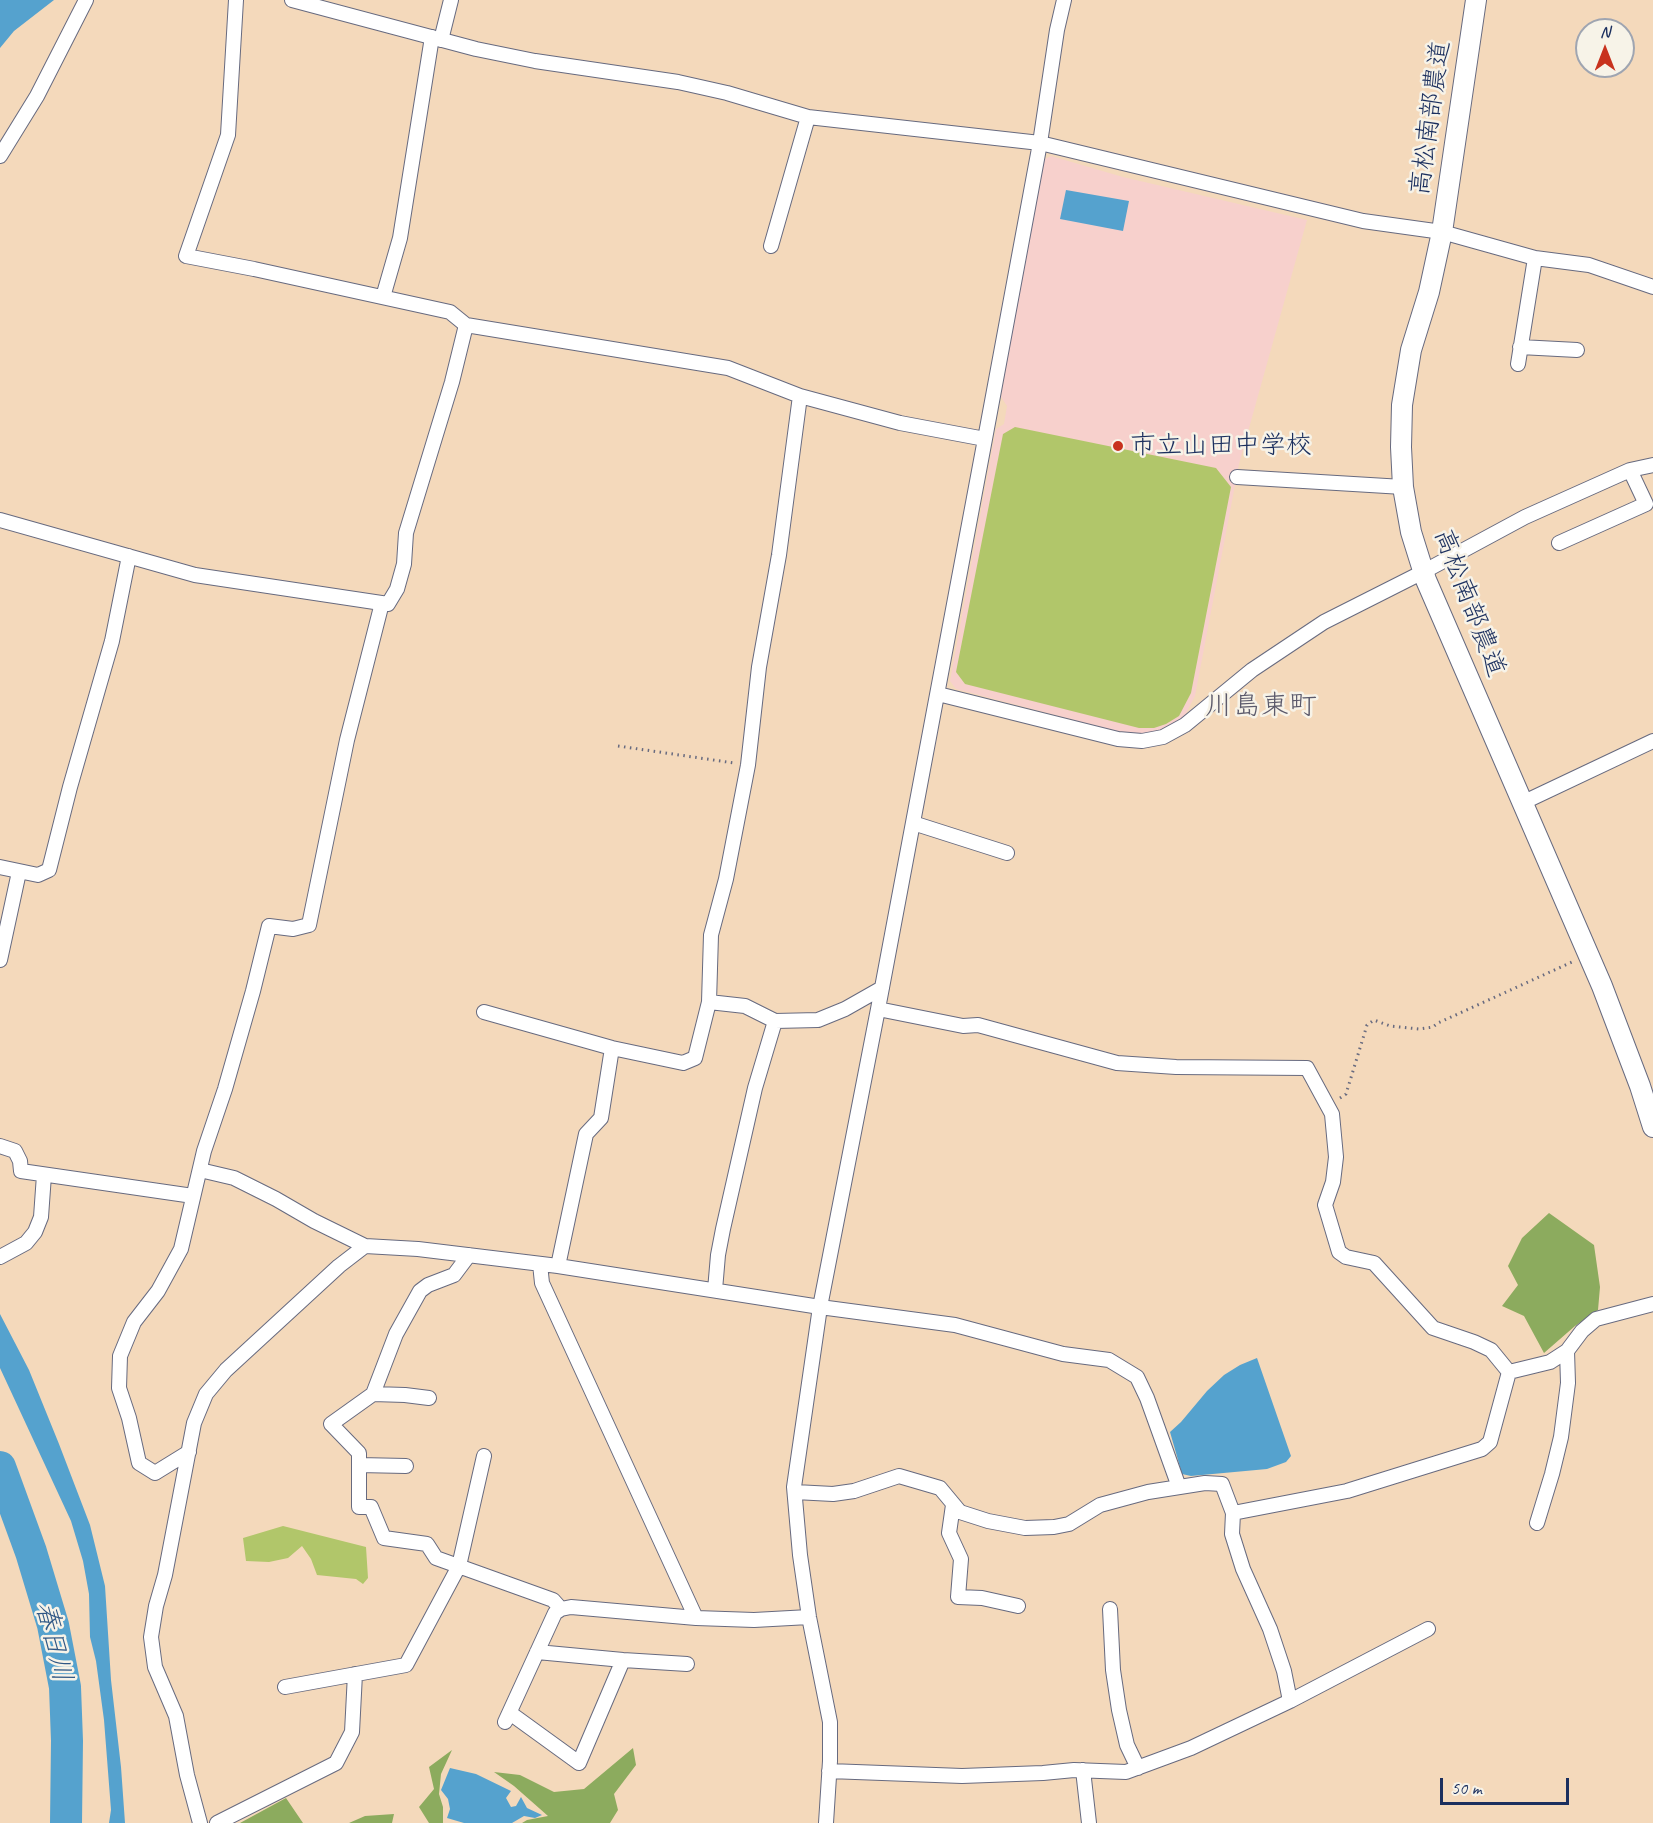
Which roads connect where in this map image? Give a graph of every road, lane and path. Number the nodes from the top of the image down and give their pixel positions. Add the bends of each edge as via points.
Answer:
1 (86, 0) edge
2 (236, 0) edge
3 (292, 0) edge
4 (451, 0) edge
5 (1064, 0) edge
6 (1476, 0) edge
7 (436, 38) junction
8 (808, 117) junction
9 (1040, 143) junction
10 (0, 156) edge
11 (1442, 232) junction
12 (771, 246) dead end
13 (1535, 258) junction
14 (1653, 287) edge
15 (383, 297) junction
16 (466, 325) junction
17 (1521, 347) junction
18 (1577, 350) dead end
19 (1518, 364) dead end
20 (800, 396) junction
21 (985, 439) junction
22 (1653, 465) edge
23 (1630, 470) junction
24 (1237, 477) dead end
25 (1403, 487) junction
26 (0, 520) edge
27 (1559, 543) dead end
28 (129, 556) junction
29 (1423, 572) junction
30 (382, 603) junction
31 (938, 694) junction
32 (1653, 741) edge
33 (618, 746) dead end
34 (748, 765) junction
35 (1522, 803) junction
36 (913, 823) junction
37 (1007, 853) dead end
38 (0, 867) edge
39 (19, 872) junction
40 (1588, 954) junction
41 (0, 960) edge
42 (882, 988) junction
43 (709, 1002) junction
44 (878, 1009) junction
45 (484, 1012) dead end
46 (775, 1021) junction
47 (612, 1048) junction
48 (1646, 1083) edge
49 (1328, 1106) junction
50 (1653, 1127) edge
51 (0, 1146) edge
52 (200, 1170) junction
53 (44, 1174) junction
54 (193, 1196) junction
55 (365, 1246) junction
56 (469, 1256) junction
57 (0, 1257) edge
58 (540, 1264) junction
59 (558, 1266) junction
60 (715, 1290) junction
61 (1653, 1304) edge
62 (820, 1307) junction
63 (1567, 1351) junction
64 (1509, 1372) junction
65 (373, 1394) junction
66 (429, 1398) dead end
67 (189, 1452) junction
68 (484, 1456) dead end
69 (359, 1465) junction
70 (406, 1466) dead end
71 (1179, 1487) junction
72 (795, 1492) junction
73 (953, 1505) junction
74 (1233, 1512) junction
75 (1537, 1523) dead end
76 (459, 1566) junction
77 (1018, 1606) dead end
78 (561, 1610) junction
79 (1110, 1610) dead end
80 (809, 1617) junction
81 (696, 1618) junction
82 (1428, 1629) dead end
83 (537, 1652) junction
84 (623, 1660) junction
85 (687, 1664) dead end
86 (355, 1674) junction
87 (285, 1687) dead end
88 (1290, 1701) junction
89 (1138, 1768) junction
90 (1083, 1770) junction
91 (830, 1771) junction
92 (200, 1823) edge
93 (217, 1823) edge
94 (826, 1823) edge
95 (1089, 1823) edge

1 - 10 street via 37,96
2 - 15 street via 228,135 186,256
3 - 7 street
4 - 7 street
5 - 9 street
6 - 11 street, 高松南部農道
7 - 8 street via 535,61 678,82
7 - 15 street via 400,238
8 - 9 street
8 - 12 street
9 - 11 street via 1363,221
9 - 21 street
11 - 13 street
11 - 25 street, 高松南部農道 via 1411,350 1402,405
13 - 14 street via 1589,265
13 - 17 street
15 - 16 street via 450,312
16 - 20 street via 728,368
16 - 30 street via 406,533 397,589 388,604
17 - 18 street
17 - 19 street
20 - 21 street via 900,423
20 - 34 street
21 - 31 street
22 - 23 street
23 - 27 street via 1646,504
23 - 29 street via 1526,517
24 - 25 street
25 - 29 street, 高松南部農道
26 - 28 street
28 - 30 street via 195,575
28 - 39 street via 112,641 49,870 38,875
29 - 31 street via 1324,622 1252,670 1185,725 1163,737 1142,741 1118,739
29 - 35 street, 高松南部農道
30 - 52 street via 347,740 309,925 293,929 269,926
31 - 36 street
32 - 35 street
33 - 34 path
34 - 43 street via 711,935
35 - 40 street, 高松南部農道
36 - 37 street
36 - 42 street
38 - 39 street
39 - 41 street
40 - 48 street, 高松南部農道
40 - 49 path via 1433,1027 1390,1026 1374,1020 1367,1025 1347,1094
42 - 44 street
42 - 46 street via 818,1020
43 - 46 street via 745,1006
43 - 47 street via 695,1058 683,1063
44 - 49 street via 963,1026 978,1025 1117,1063 1307,1068
44 - 62 street
45 - 47 street
46 - 60 street via 755,1088 723,1229
47 - 59 street via 601,1118 586,1134
48 - 50 street, 高松南部農道
49 - 64 street via 1336,1157 1334,1182 1325,1205 1339,1252 1374,1263 1433,1328 1491,1350
51 - 53 street via 15,1150 21,1171
52 - 54 street
52 - 55 street via 234,1178
53 - 54 street
53 - 57 street via 41,1217 35,1232 26,1243
54 - 67 street via 181,1249 158,1291 134,1322 120,1356 119,1388 139,1463 154,1473
55 - 56 street
55 - 67 street via 226,1370 206,1394 194,1423
56 - 58 street
56 - 65 street via 454,1275 420,1291 396,1334
58 - 59 street
58 - 81 street via 542,1283
59 - 60 street
60 - 62 street
61 - 63 street via 1596,1319
62 - 71 street via 955,1325 1063,1354 1109,1360 1137,1377
62 - 72 street
63 - 64 street via 1550,1362
63 - 75 street via 1568,1383 1561,1437
64 - 74 street via 1490,1442 1482,1449 1347,1491
65 - 66 street
65 - 69 street via 331,1424 359,1453
67 - 92 street via 151,1637 154,1668 176,1716
68 - 76 street
69 - 70 street
69 - 76 street via 359,1506 371,1507 384,1538 427,1544 436,1558
71 - 73 street via 1100,1505 1069,1524 1054,1527 1025,1528 988,1521 960,1512
71 - 74 street via 1222,1484
72 - 73 street via 854,1491 900,1476 940,1488
72 - 80 street
73 - 77 street via 949,1533 962,1558 958,1597
74 - 88 street via 1232,1534 1270,1629
76 - 78 street via 553,1600
76 - 86 street via 406,1665
78 - 81 street via 571,1607
78 - 83 street via 555,1613
79 - 89 street via 1119,1710 1127,1745
80 - 81 street
80 - 91 street via 830,1722
82 - 88 street
83 - 84 street
83 - 84 street via 508,1718 579,1763
84 - 85 street
86 - 87 street
86 - 93 street via 352,1732 336,1763
88 - 89 street via 1191,1748
89 - 90 street via 1126,1772
90 - 91 street via 962,1776
90 - 95 street
91 - 94 street

